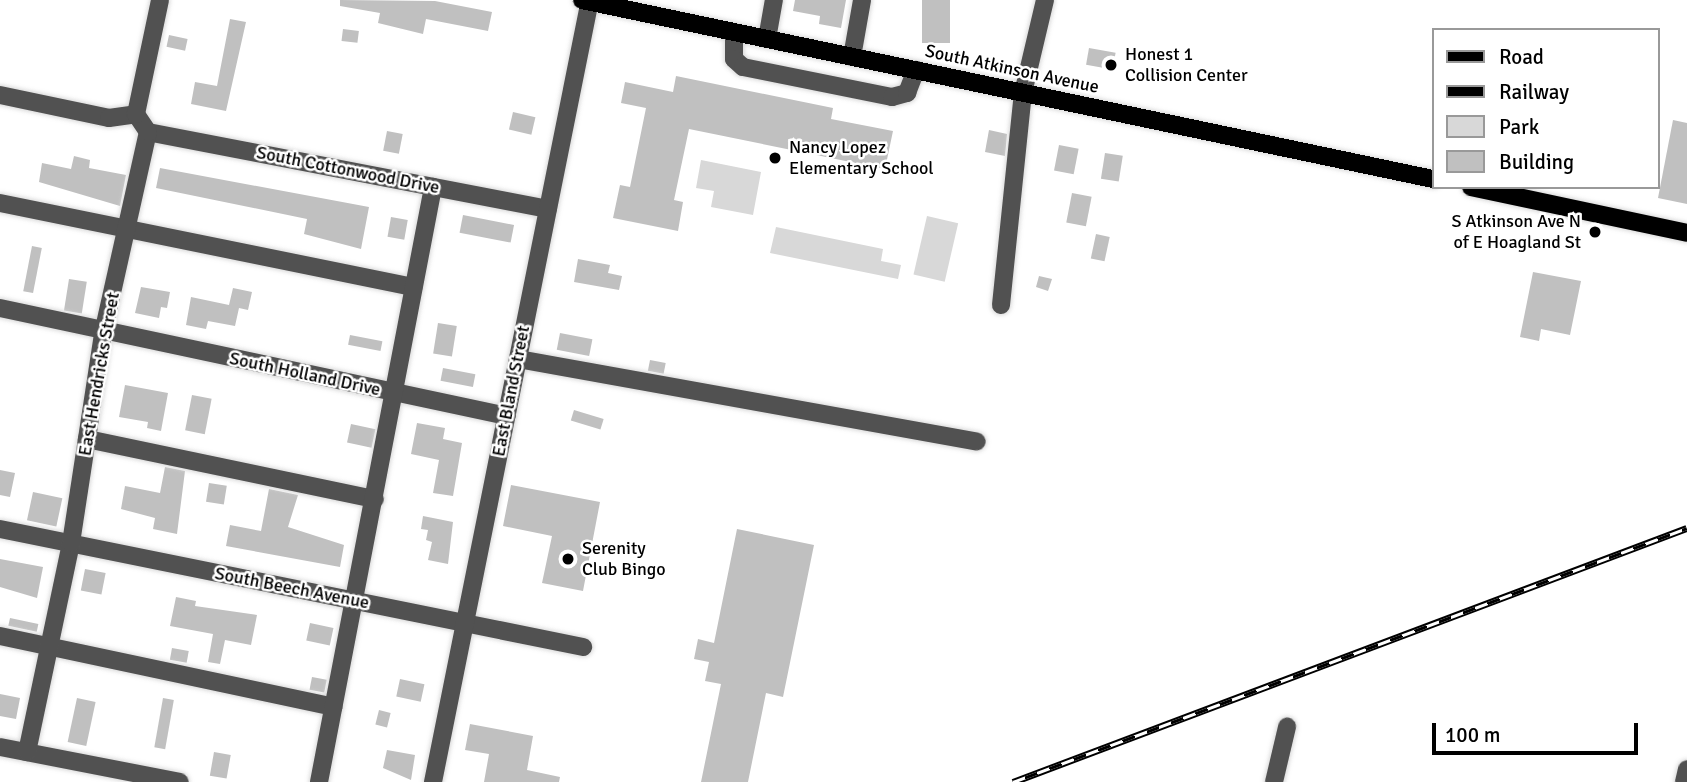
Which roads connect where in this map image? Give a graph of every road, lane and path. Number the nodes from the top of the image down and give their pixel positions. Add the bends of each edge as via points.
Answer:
1 (160, 0) edge
2 (774, 0) edge
3 (862, 0) edge
4 (1045, 0) edge
5 (587, 1) edge
6 (734, 32) junction
7 (767, 39) junction
8 (852, 57) junction
9 (916, 70) junction
10 (1023, 93) junction
11 (0, 94) edge
12 (136, 114) junction
13 (148, 132) junction
14 (1432, 179) edge
15 (433, 187) junction
16 (1480, 189) edge
17 (0, 203) edge
18 (548, 209) junction
19 (127, 229) junction
20 (1687, 233) edge
21 (414, 287) junction
22 (1001, 304) dead end
23 (0, 308) edge
24 (103, 333) junction
25 (517, 359) junction
26 (394, 393) junction
27 (507, 416) junction
28 (87, 439) junction
29 (977, 442) dead end
30 (375, 499) junction
31 (0, 528) edge
32 (72, 543) junction
33 (356, 600) junction
34 (465, 622) junction
35 (0, 636) edge
36 (49, 646) junction
37 (583, 647) dead end
38 (334, 707) junction
39 (1287, 727) dead end
40 (0, 747) edge
41 (27, 752) junction
42 (1687, 769) edge
43 (114, 776) edge
44 (180, 782) edge
45 (319, 782) edge
46 (433, 782) edge
47 (1274, 782) edge
48 (1684, 782) edge

1 - 12 street
2 - 7 street
3 - 8 street
4 - 10 street
5 - 6 main road, South Atkinson Avenue
5 - 18 street, East Bland Street
6 - 7 main road, South Atkinson Avenue
6 - 9 street via 734,59 743,67 882,96 907,93
7 - 8 main road, South Atkinson Avenue
8 - 9 main road, South Atkinson Avenue
9 - 10 main road, South Atkinson Avenue
10 - 14 main road, South Atkinson Avenue
10 - 22 street
11 - 12 street via 109,118
12 - 13 street
13 - 15 street, South Cottonwood Drive
13 - 19 street, East Hendricks Street
15 - 18 street, South Cottonwood Drive
15 - 21 street
16 - 20 main road
17 - 19 street
18 - 25 street, East Bland Street
19 - 21 street
19 - 24 street, East Hendricks Street
21 - 26 street
23 - 24 street, South Holland Drive
24 - 26 street, South Holland Drive
24 - 28 street, East Hendricks Street
25 - 27 street, East Bland Street
25 - 29 street
26 - 27 street, South Holland Drive
26 - 30 street
27 - 34 street, East Bland Street
28 - 30 street
28 - 32 street, East Hendricks Street
30 - 33 street
31 - 32 street, South Beech Avenue
32 - 33 street, South Beech Avenue
32 - 36 street, East Hendricks Street
33 - 34 street, South Beech Avenue
33 - 38 street
34 - 37 street, South Beech Avenue
34 - 46 street, East Bland Street
35 - 36 street
36 - 38 street
36 - 41 street, East Hendricks Street
38 - 45 street
39 - 47 street
40 - 41 street
41 - 43 street
42 - 48 street
43 - 44 street

